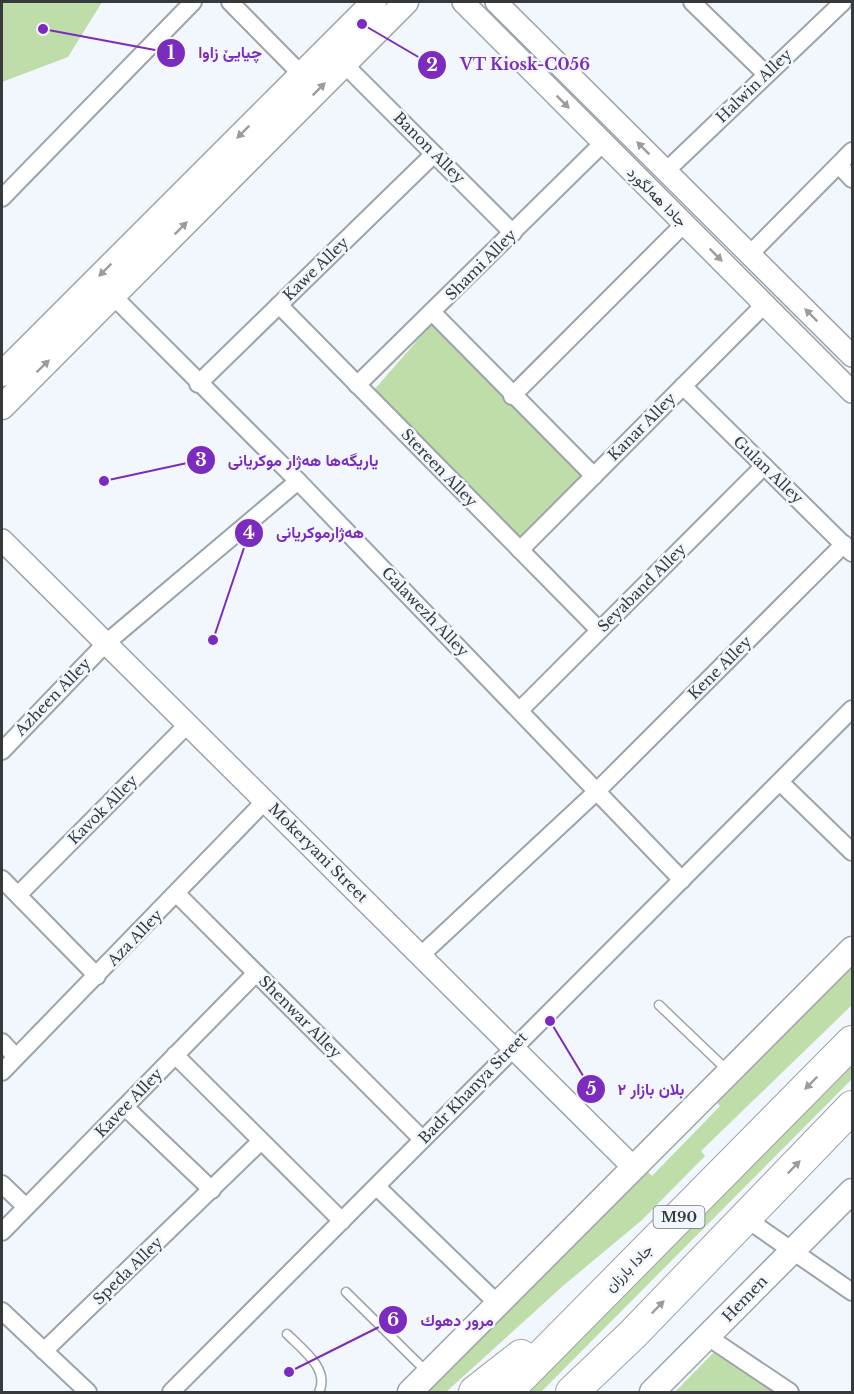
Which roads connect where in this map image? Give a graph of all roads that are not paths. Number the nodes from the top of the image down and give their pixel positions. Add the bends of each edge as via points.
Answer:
1 (193, 2) edge
2 (230, 2) edge
3 (374, 2) edge
4 (406, 2) edge
5 (462, 2) edge
6 (496, 2) edge
7 (692, 2) edge
8 (843, 2) edge
9 (344, 63) junction
10 (301, 74) junction
11 (766, 74) junction
12 (603, 142) junction
13 (852, 151) edge
14 (434, 154) junction
15 (839, 165) junction
16 (666, 171) junction
17 (852, 179) edge
18 (2, 198) edge
19 (684, 224) junction
20 (513, 233) junction
21 (750, 254) junction
22 (114, 297) junction
23 (765, 304) junction
24 (279, 305) junction
25 (433, 313) junction
26 (852, 356) edge
27 (4, 365) edge
28 (198, 384) junction
29 (357, 385) junction
30 (683, 386) junction
31 (852, 392) edge
32 (512, 396) junction
33 (2, 406) edge
34 (764, 466) junction
35 (594, 476) junction
36 (298, 482) junction
37 (2, 540) edge
38 (848, 548) edge
39 (520, 550) junction
40 (599, 630) junction
41 (105, 644) junction
42 (852, 709) edge
43 (520, 710) junction
44 (187, 725) junction
45 (5, 741) edge
46 (780, 782) junction
47 (597, 792) junction
48 (266, 801) junction
49 (852, 852) edge
50 (2, 879) edge
51 (682, 880) junction
52 (177, 894) junction
53 (18, 895) junction
54 (852, 949) edge
55 (420, 956) junction
56 (256, 973) junction
57 (97, 976) junction
58 (659, 1005) dead end
59 (2, 1042) edge
60 (852, 1042) edge
61 (512, 1048) junction
62 (176, 1055) junction
63 (16, 1056) junction
64 (2, 1072) edge
65 (730, 1072) junction
66 (125, 1107) junction
67 (852, 1107) edge
68 (422, 1139) junction
69 (261, 1141) junction
70 (633, 1167) junction
71 (2, 1184) edge
72 (376, 1187) junction
73 (212, 1190) junction
74 (852, 1191) edge
75 (26, 1208) junction
76 (745, 1218) junction
77 (342, 1221) junction
78 (2, 1232) edge
79 (794, 1250) junction
80 (346, 1292) dead end
81 (852, 1292) edge
82 (601, 1296) junction
83 (497, 1303) junction
84 (2, 1311) edge
85 (287, 1334) dead end
86 (633, 1334) junction
87 (708, 1337) junction
88 (44, 1351) junction
89 (428, 1374) junction
90 (87, 1392) edge
91 (171, 1392) edge
92 (320, 1392) edge
93 (410, 1392) edge
94 (475, 1392) edge
95 (506, 1392) edge
96 (572, 1392) edge
97 (591, 1392) edge
98 (652, 1392) edge
99 (790, 1392) edge

1 - 18 street
2 - 10 street
3 - 10 main road
4 - 9 main road
5 -> 12 street, جادا هەلگورد
16 -> 6 street, جادا هەلگورد
7 - 11 street
8 - 11 street, Halwin Alley
9 - 14 street, Banon Alley
22 -> 9 main road
10 -> 27 main road
11 - 16 street, Halwin Alley
12 - 19 street, جادا هەلگورد
12 - 20 street, Shami Alley
13 - 15 street
14 - 20 street, Banon Alley
14 - 24 street, Kawe Alley
15 - 17 street
15 - 21 street
16 - 21 street, جادا هەلگورد
19 -> 23 street, جادا هەلگورد
19 - 32 street
20 - 25 street, Shami Alley
26 -> 21 street, جادا هەلگورد
22 - 28 street, Galawezh Alley
33 -> 22 main road
23 - 30 street, Kanar Alley
23 - 31 street, جادا هەلگورد
24 - 28 street, Kawe Alley
24 - 29 street, Stereen Alley
25 - 29 street, Shami Alley
25 - 32 street
28 - 36 street, Galawezh Alley
29 - 39 street, Stereen Alley
30 - 34 street, Gulan Alley
30 - 35 street, Kanar Alley
32 - 35 street
34 - 38 street, Gulan Alley
34 - 40 street, Seyaband Alley
35 - 39 street, Kanar Alley
36 - 41 street, Azheen Alley
36 - 43 street, Galawezh Alley
37 - 41 street, Mokeryani Street
38 - 47 street, Kene Alley
39 - 40 street, Stereen Alley
40 - 43 street, Seyaband Alley
41 - 44 street, Mokeryani Street
41 - 45 street, Azheen Alley
42 - 46 street, Badr Khanya Street
43 - 47 street, Galawezh Alley
44 - 48 street, Mokeryani Street
44 - 53 street, Kavok Alley
46 - 49 street
46 - 51 street, Badr Khanya Street
47 - 51 street, Galawezh Alley
47 - 55 street, Kene Alley
48 - 52 street, Aza Alley
48 - 55 street, Mokeryani Street
50 - 53 street
51 - 61 street, Badr Khanya Street
52 - 56 street, Shenwar Alley
52 - 57 street, Aza Alley
53 - 57 street
54 - 65 main road
55 - 61 street, Mokeryani Street
56 - 62 street, Kavee Alley
56 - 68 street, Shenwar Alley
57 - 63 street, Aza Alley
58 - 65 lane
59 - 63 street
60 -> 82 highway, جادا بارزان / M90
61 - 68 street, Badr Khanya Street
61 - 70 street, Mokeryani Street
62 - 66 street, Kavee Alley
62 - 69 street
63 - 64 street, Aza Alley
65 - 70 main road
66 - 73 street
66 - 75 street, Kavee Alley
76 -> 67 highway, M90
68 - 72 street, Badr Khanya Street
69 - 73 street, Speda Alley
69 - 77 street
70 - 83 main road
71 - 75 street
72 - 77 street, Badr Khanya Street
72 - 83 street
73 - 88 street, Speda Alley
74 - 79 main road, Hemen
75 - 78 street, Kavee Alley
76 - 79 street
86 -> 76 highway, M90
77 - 91 street, Badr Khanya Street
79 - 81 street
79 - 87 main road, Hemen
80 - 89 lane
82 - 94 highway
82 - 95 highway, جادا بارزان / M90
83 - 89 main road
84 - 88 street
85 - 92 lane via 320,1370
86 - 96 highway, M90
86 - 97 highway
87 - 98 main road, Hemen
87 - 99 street
88 - 90 street
89 - 93 main road

